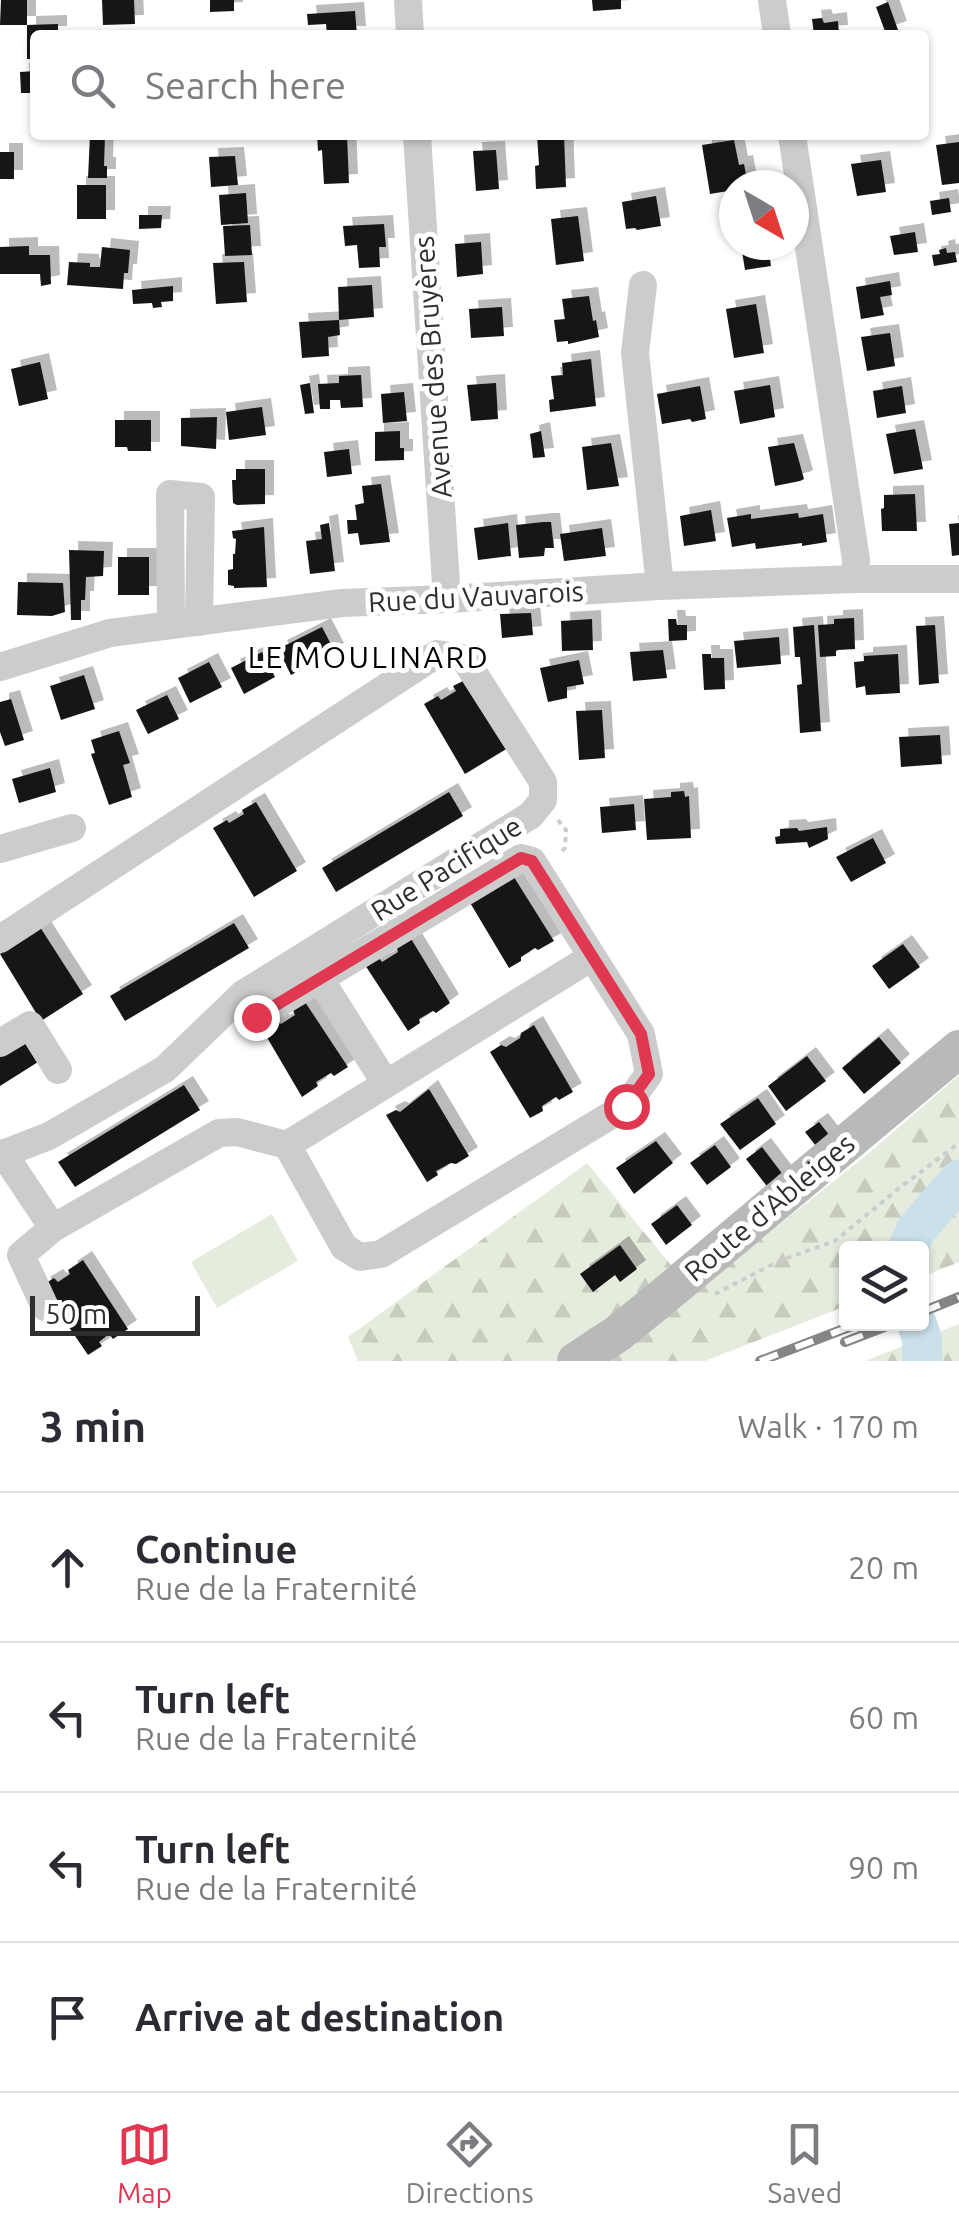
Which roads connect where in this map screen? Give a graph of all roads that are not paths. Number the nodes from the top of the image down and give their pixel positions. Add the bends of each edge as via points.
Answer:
1 (408, 0) edge
2 (772, 0) edge
3 (410, 30) edge
4 (776, 30) edge
5 (417, 140) edge
6 (793, 140) edge
7 (643, 284) dead end
8 (959, 578) edge
9 (856, 579) junction
10 (660, 586) junction
11 (447, 599) junction
12 (0, 667) edge
13 (72, 828) dead end
14 (0, 849) edge
15 (0, 939) edge
16 (592, 956) junction
17 (320, 979) junction
18 (256, 1017) dead end
19 (0, 1044) edge
20 (959, 1048) edge
21 (58, 1070) dead end
22 (386, 1084) junction
23 (287, 1145) junction
24 (1, 1154) edge
25 (53, 1228) junction
26 (44, 1307) dead end
27 (576, 1361) edge

1 - 3 street
2 - 4 street
5 - 11 street, Avenue des Bruyères
6 - 9 street
7 - 10 street via 635,353
8 - 9 street, Rue du Vauvarois
9 - 10 street, Rue du Vauvarois
10 - 11 street, Rue du Vauvarois
11 - 12 street, Rue du Vauvarois via 342,603 110,633
13 - 14 street
15 - 24 street, Rue Pacifique via 436,654 464,658 543,782 543,800 531,816 243,994 165,1068 49,1136
16 - 17 street via 532,861 521,858
16 - 22 street
16 - 23 street via 641,1034 649,1074 626,1106 380,1254 360,1257 344,1247
17 - 18 street
17 - 22 street
19 - 21 street via 30,1025
20 - 27 main road, Route d'Ableiges via 653,1305
22 - 23 street
23 - 25 street via 219,1132
24 - 25 street
25 - 26 street via 20,1255

